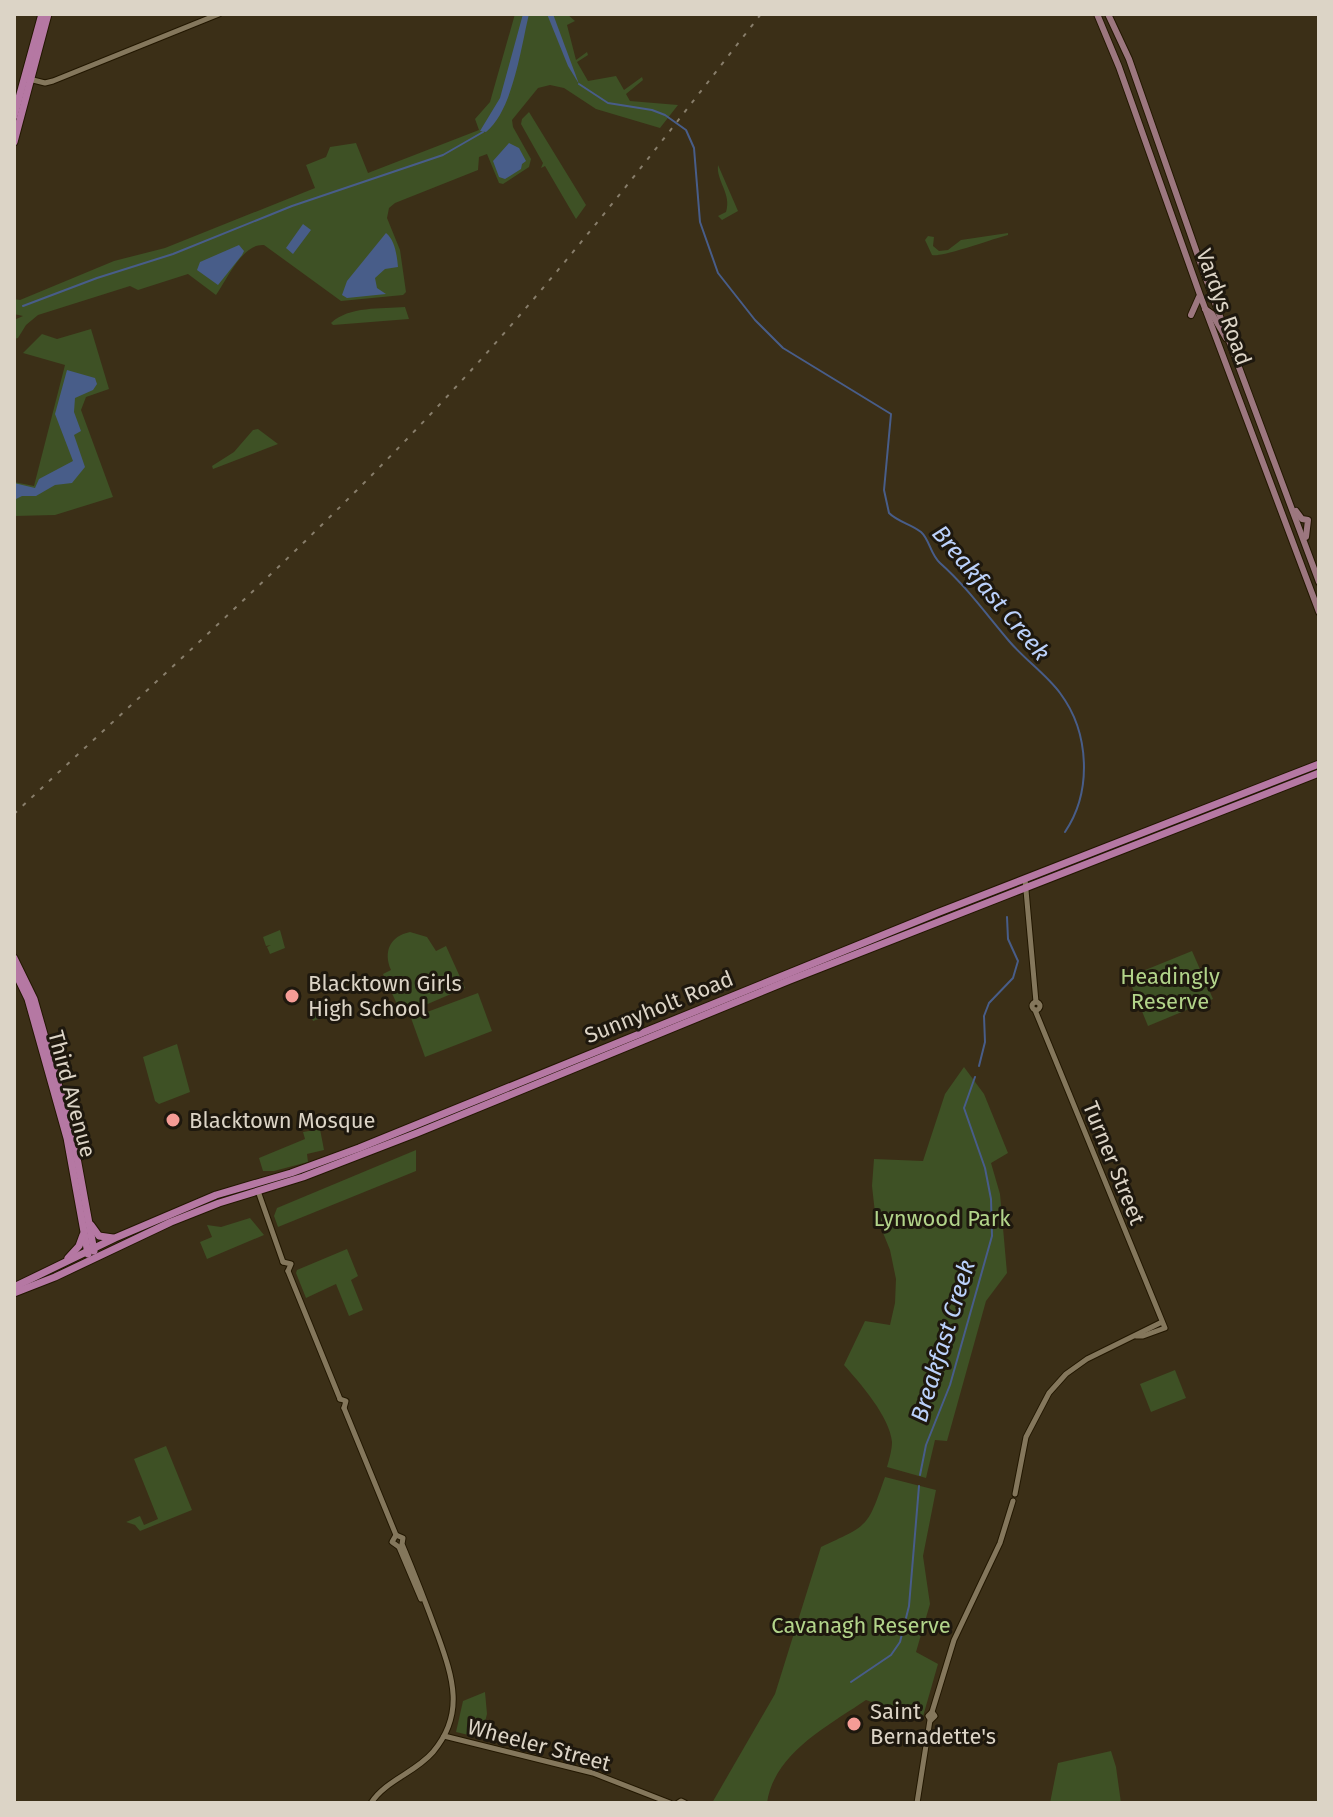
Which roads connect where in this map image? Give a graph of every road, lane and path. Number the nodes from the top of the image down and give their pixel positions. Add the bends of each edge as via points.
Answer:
1 (45, 14) edge
2 (219, 14) edge
3 (1097, 14) edge
4 (1108, 14) edge
5 (27, 79) junction
6 (14, 116) edge
7 (14, 142) edge
8 (1205, 276) junction
9 (1200, 295) junction
10 (1205, 309) junction
11 (1191, 315) dead end
12 (1236, 356) junction
13 (1281, 479) junction
14 (1318, 578) edge
15 (1319, 612) edge
16 (1319, 764) edge
17 (1319, 773) edge
18 (1026, 883) junction
19 (14, 958) edge
20 (14, 970) edge
21 (256, 1182) junction
22 (259, 1193) junction
23 (87, 1216) junction
24 (84, 1231) junction
25 (115, 1238) junction
26 (91, 1254) junction
27 (51, 1271) junction
28 (14, 1290) edge
29 (444, 1736) junction
30 (371, 1803) edge
31 (670, 1803) edge
32 (678, 1803) edge
33 (685, 1803) edge
34 (917, 1803) edge

1 - 5 main road
2 - 5 street via 53,81
3 - 9 main road, Vardys Road
4 - 8 main road, Vardys Road via 1129,59
5 - 6 main road
5 - 7 main road
8 - 10 main road
8 - 12 main road, Vardys Road
9 - 10 main road, Vardys Road
9 - 11 main road
10 - 12 main road
10 - 15 main road, Vardys Road
12 - 13 main road, Vardys Road
13 - 14 main road, Vardys Road
13 - 14 main road, Vardys Road via 1299,515 1308,520 1305,533
16 - 18 main road, Sunnyholt Road
17 - 18 main road, Sunnyholt Road
18 - 21 main road, Sunnyholt Road via 359,1148
18 - 22 main road, Sunnyholt Road via 483,1107
18 - 34 street, Turner Street via 1040,1007 1035,1010 1163,1325 1066,1374 1049,1393 1026,1437 1000,1543 954,1640 928,1715
19 - 23 main road, Third Avenue via 29,986 55,1068 76,1145
20 - 24 main road, Third Avenue via 28,999 68,1141
21 - 22 street
21 - 25 main road, Sunnyholt Road
22 - 26 main road, Sunnyholt Road via 219,1203
22 - 29 street via 340,1399 346,1401 344,1408 396,1535 392,1542 400,1546 436,1632 453,1683
23 - 25 main road via 97,1235
23 - 26 main road, Third Avenue
24 - 26 main road, Third Avenue
24 - 27 main road via 77,1249
25 - 26 main road, Sunnyholt Road
26 - 27 main road, Sunnyholt Road
26 - 28 main road, Sunnyholt Road
27 - 28 main road, Sunnyholt Road
29 - 30 street via 427,1758
29 - 31 street, Wheeler Street via 593,1773
32 - 33 street

